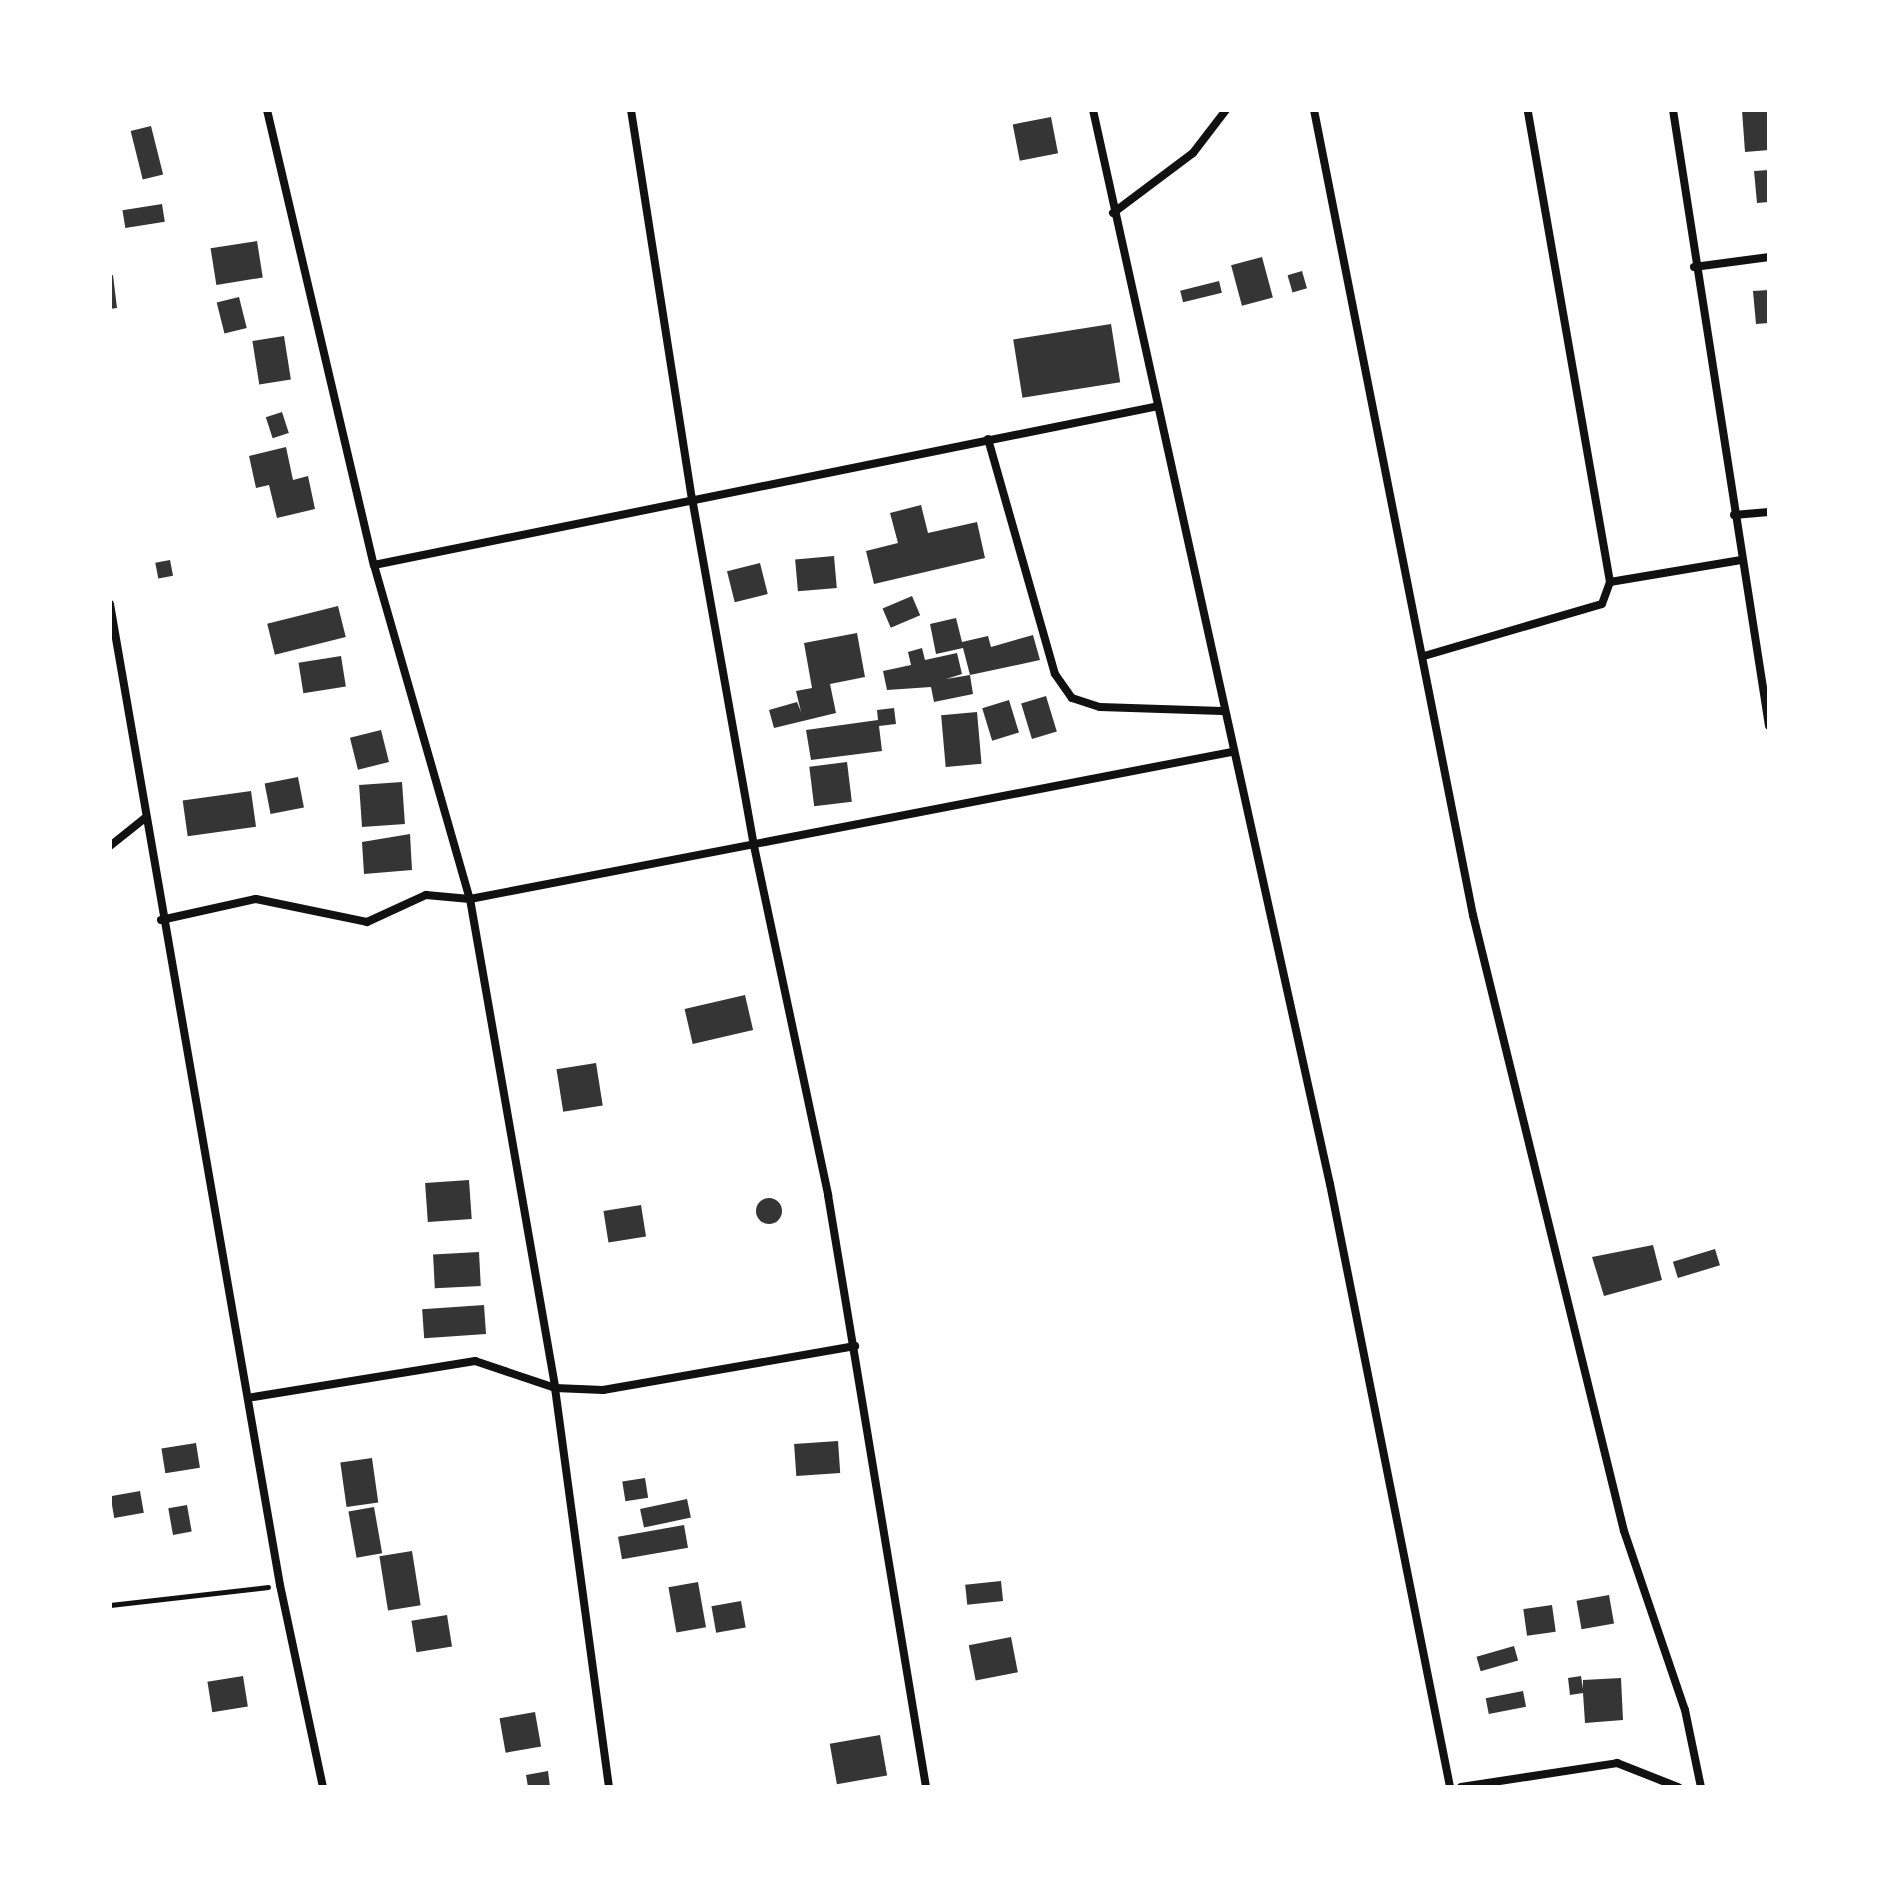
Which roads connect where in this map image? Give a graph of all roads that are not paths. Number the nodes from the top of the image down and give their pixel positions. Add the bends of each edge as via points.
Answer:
1 (267, 110) edge
2 (631, 110) edge
3 (1093, 110) edge
4 (1226, 110) edge
5 (1314, 110) edge
6 (1528, 110) edge
7 (1673, 110) edge
8 (1113, 213) junction
9 (1769, 257) edge
10 (1694, 267) junction
11 (1158, 406) junction
12 (988, 439) junction
13 (692, 498) junction
14 (1769, 512) edge
15 (1734, 515) junction
16 (1741, 560) junction
17 (374, 565) junction
18 (1610, 582) junction
19 (110, 604) edge
20 (1424, 656) junction
21 (1222, 711) junction
22 (1769, 726) edge
23 (1231, 752) junction
24 (145, 818) junction
25 (110, 846) edge
26 (754, 846) junction
27 (470, 899) junction
28 (161, 920) junction
29 (855, 1346) junction
30 (555, 1388) junction
31 (253, 1397) junction
32 (323, 1787) edge
33 (609, 1787) edge
34 (926, 1787) edge
35 (1450, 1787) edge
36 (1461, 1787) edge
37 (1678, 1787) edge
38 (1701, 1787) edge

1 - 17 street
2 - 13 street
3 - 8 street
4 - 8 street via 1193,153
5 - 20 street
6 - 18 street
7 - 10 street
8 - 11 street
9 - 10 street
10 - 15 street
11 - 12 street
11 - 21 street
12 - 13 street
12 - 21 street via 1055,674 1072,698 1100,707
13 - 17 street
13 - 26 street
14 - 15 street
15 - 16 street
16 - 18 street
16 - 22 street
17 - 27 street
18 - 20 street via 1602,604
19 - 24 street
20 - 38 street via 1473,915 1576,1344
21 - 23 street
23 - 26 street
23 - 35 street via 1333,1199
24 - 25 street
24 - 28 street
26 - 27 street
26 - 29 street
27 - 28 street via 426,895 367,922 256,899
27 - 30 street
28 - 31 street
29 - 30 street via 603,1390
29 - 34 street
30 - 31 street via 475,1361
30 - 33 street
31 - 32 street via 280,1585
36 - 37 street via 1617,1763

